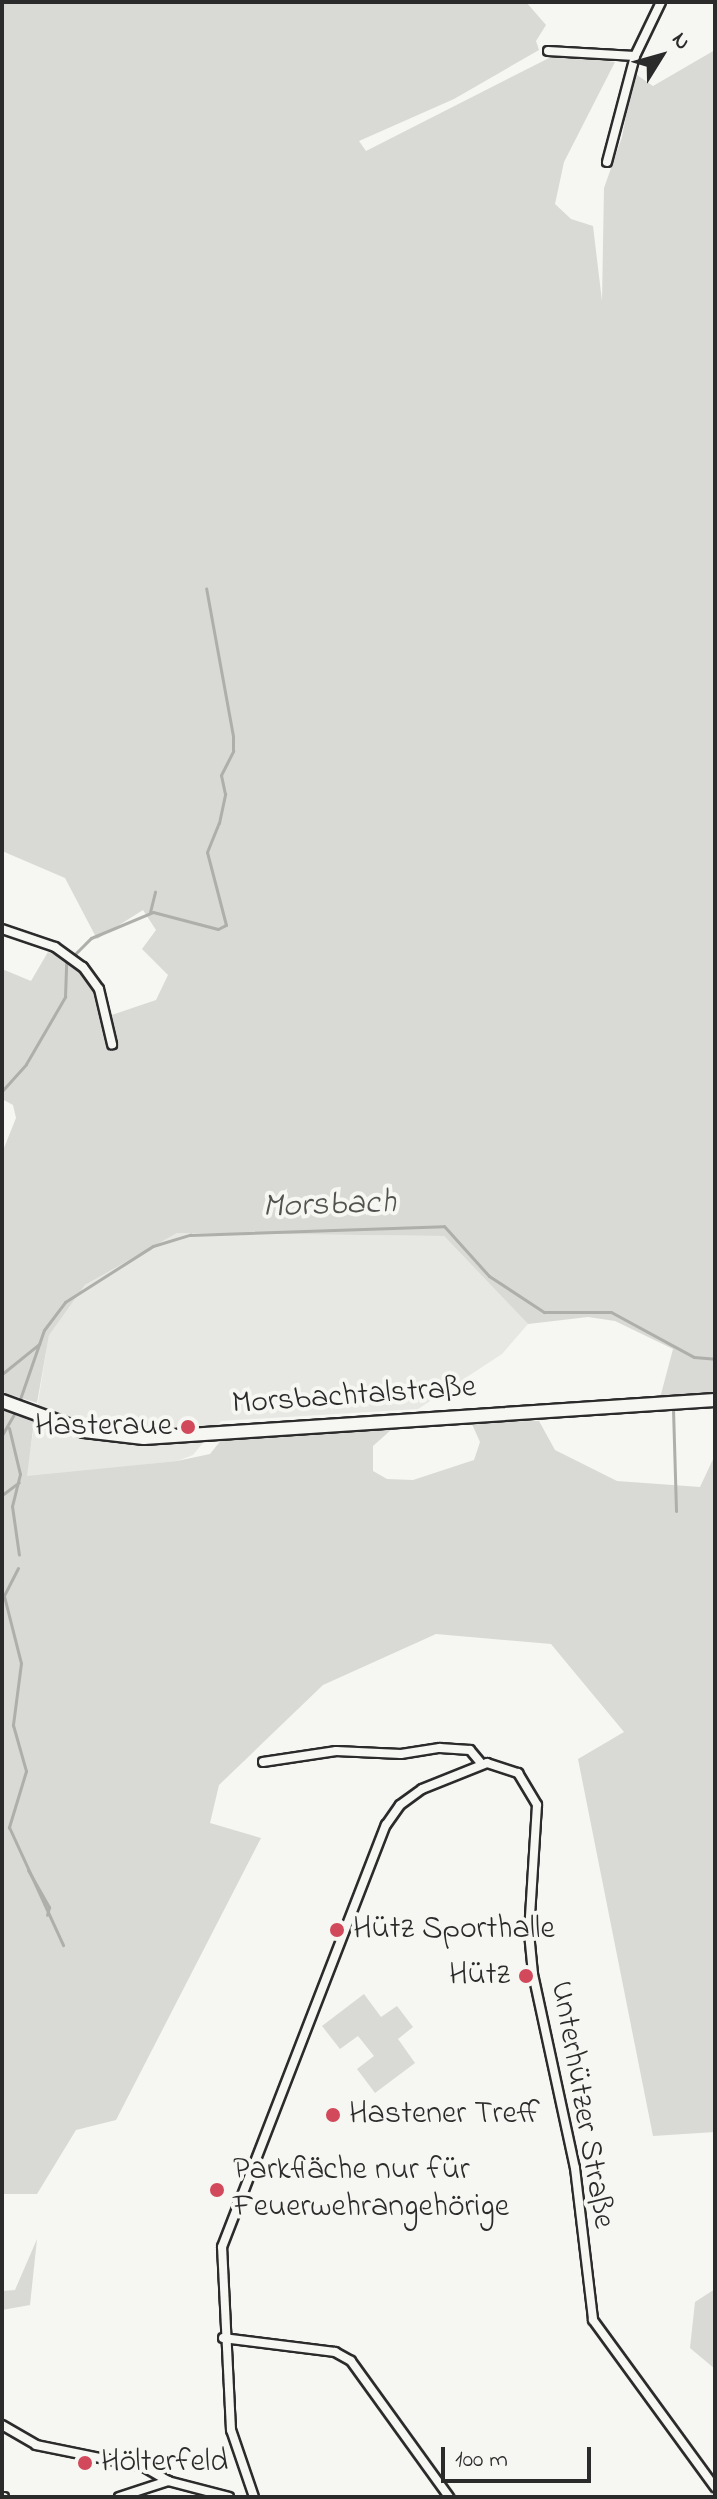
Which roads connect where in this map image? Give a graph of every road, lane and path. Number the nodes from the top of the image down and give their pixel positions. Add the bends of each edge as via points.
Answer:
1 (661, 2) edge
2 (548, 51) dead end
3 (635, 56) junction
4 (607, 162) dead end
5 (2, 929) edge
6 (112, 1044) dead end
7 (715, 1400) edge
8 (6, 1403) edge
9 (263, 1762) dead end
10 (481, 1763) junction
11 (223, 2338) junction
12 (2, 2425) edge
13 (168, 2481) junction
14 (715, 2487) edge
15 (119, 2497) edge
16 (229, 2497) edge
17 (254, 2497) edge
18 (449, 2497) edge

1 - 3 street
2 - 3 street
3 - 4 street
5 - 6 street via 55,947 83,967 99,989
7 - 8 main road, Morsbachtalstraße via 144,1438 84,1431
9 - 10 street via 336,1751 401,1754 463,1748
10 - 11 street via 410,1797 386,1825 222,2247
10 - 14 street, Unterhützer Straße via 506,1767 523,1779 537,1805 533,1974 575,2168 588,2306 610,2348
11 - 17 street via 231,2430
11 - 18 street via 335,2352 351,2361
12 - 13 street via 36,2445 144,2467
13 - 15 street
13 - 16 street

